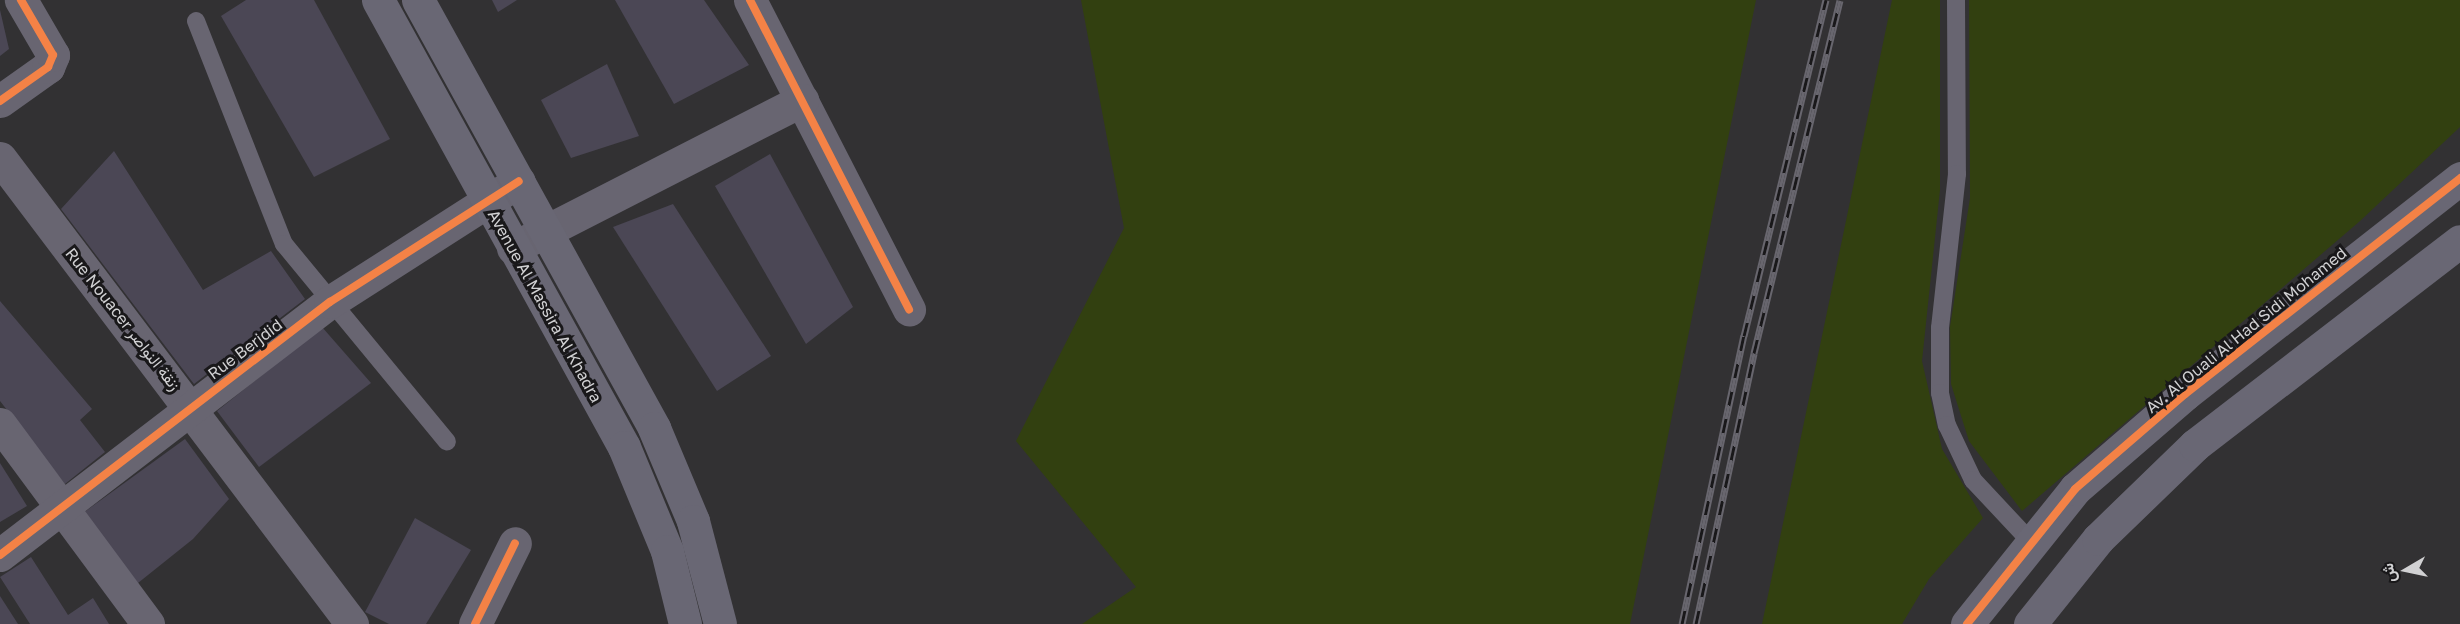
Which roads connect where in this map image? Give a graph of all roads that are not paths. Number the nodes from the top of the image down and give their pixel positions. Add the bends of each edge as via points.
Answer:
1 (21, 0) edge
2 (378, 0) edge
3 (418, 0) edge
4 (750, 0) edge
5 (1956, 0) edge
6 (196, 21) dead end
7 (802, 100) junction
8 (0, 101) edge
9 (0, 158) edge
10 (2460, 178) edge
11 (519, 181) junction
12 (486, 198) junction
13 (546, 232) junction
14 (2460, 241) edge
15 (513, 248) junction
16 (330, 302) junction
17 (909, 310) dead end
18 (192, 406) junction
19 (0, 424) edge
20 (447, 442) dead end
21 (59, 510) junction
22 (2030, 541) junction
23 (515, 543) dead end
24 (0, 555) edge
25 (148, 624) edge
26 (352, 624) edge
27 (474, 624) edge
28 (685, 624) edge
29 (720, 624) edge
30 (1967, 624) edge
31 (2030, 624) edge

1 - 8 street via 52,49 48,67
2 - 12 main road, Avenue Al Massira Al Khadra
3 - 11 main road
4 - 7 street
5 - 22 lane via 1957,174 1940,328 1940,393 1947,425 1973,480
6 - 16 lane via 284,244
7 - 13 street
7 - 17 street
9 - 18 street, Rue Nouacer زنقة النواصر
10 - 22 main road, Av. Al Ouali Al Had Sidi Mohamed via 2185,394 2075,489
11 - 12 street, Rue Berjdid
11 - 13 main road
12 - 15 main road, Avenue Al Massira Al Khadra
12 - 16 street, Rue Berjdid
13 - 15 street
13 - 29 main road via 675,473
14 - 31 main road via 2187,453 2098,539
15 - 28 main road, Avenue Al Massira Al Khadra via 645,494
16 - 18 street, Rue Berjdid
16 - 20 lane
18 - 21 street, Rue Berjdid
18 - 26 street, Rue Nouacer زنقة النواصر
19 - 21 street
21 - 24 street, Rue Berjdid
21 - 25 street
22 - 30 main road, Av. Al Ouali Al Had Sidi Mohamed
23 - 27 street

